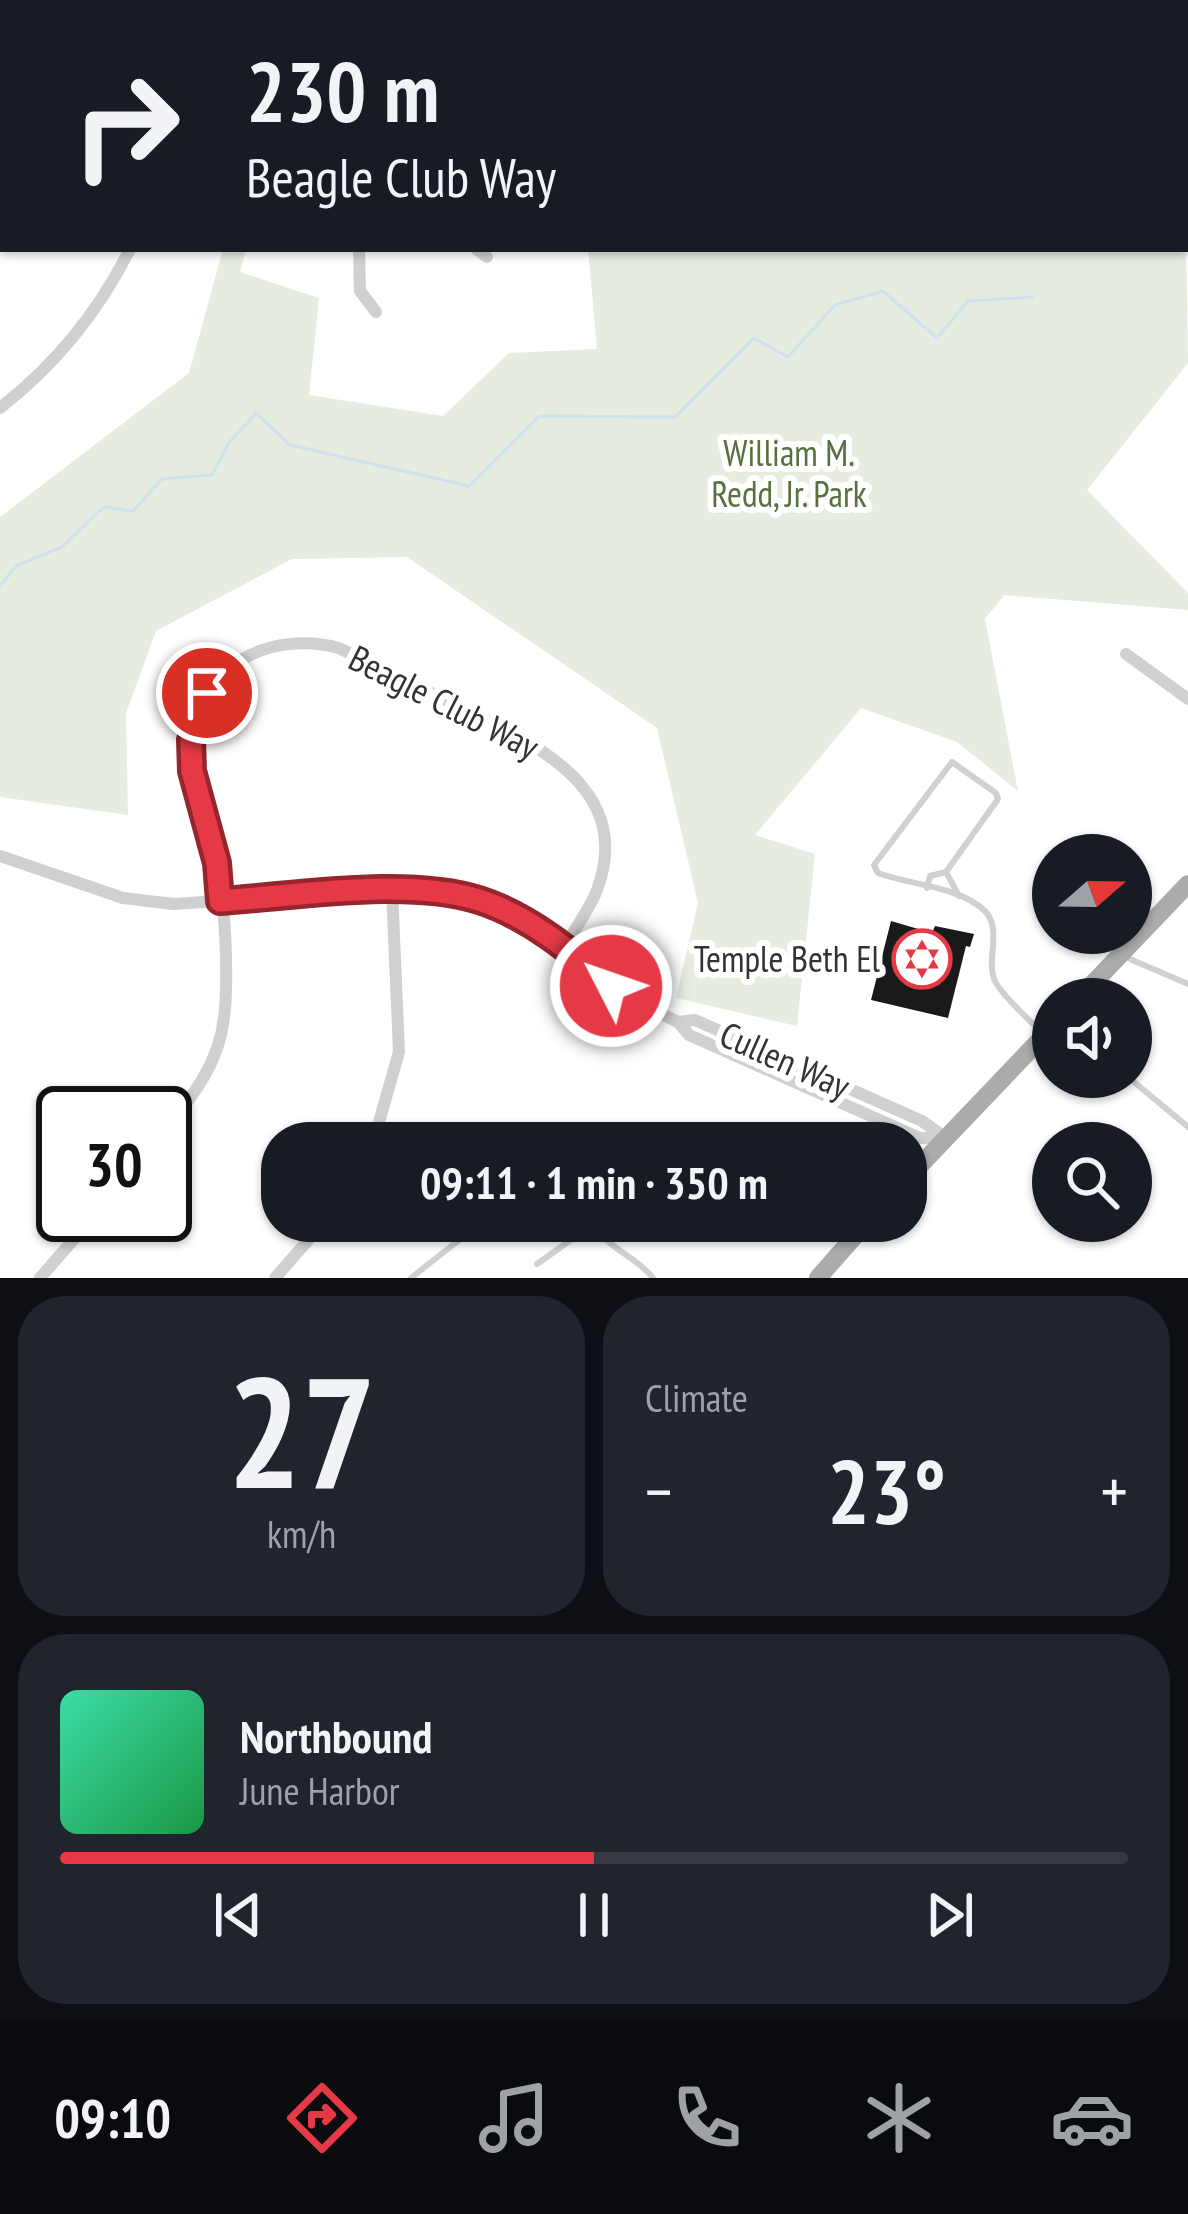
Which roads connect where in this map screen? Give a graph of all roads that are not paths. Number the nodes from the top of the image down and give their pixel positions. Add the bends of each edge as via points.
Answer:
1 (128, 252) edge
2 (359, 252) edge
3 (376, 312) dead end
4 (0, 408) edge
5 (1126, 654) dead end
6 (1188, 699) edge
7 (0, 856) edge
8 (946, 872) junction
9 (1188, 884) edge
10 (927, 888) junction
11 (392, 890) junction
12 (959, 896) junction
13 (220, 901) junction
14 (1152, 921) edge
15 (565, 946) junction
16 (1120, 954) joint
17 (1098, 978) edge
18 (1188, 984) edge
19 (1032, 1015) edge
20 (1032, 1047) edge
21 (192, 1095) edge
22 (1152, 1097) edge
23 (379, 1122) edge
24 (1188, 1127) edge
25 (946, 1138) junction
26 (927, 1158) edge
27 (71, 1242) edge
28 (307, 1242) edge
29 (456, 1242) edge
30 (566, 1242) edge
31 (603, 1242) edge
32 (850, 1242) edge
33 (537, 1264) dead end
34 (40, 1278) edge
35 (275, 1278) edge
36 (411, 1278) edge
37 (653, 1278) edge
38 (818, 1278) edge

1 - 4 street via 73,338
2 - 3 street via 360,291
5 - 6 street
7 - 13 street, Cullen Way via 124,898
8 - 10 lane via 930,876
8 - 10 lane via 998,799 952,761 874,865
8 - 12 lane
9 - 14 main road
10 - 12 lane
11 - 13 street, Cullen Way
11 - 15 street, Cullen Way via 484,902
11 - 23 street via 399,1052
12 - 19 lane via 989,916 995,981
13 - 15 street, Beagle Club Way via 192,771 196,719 207,693 242,658 315,642 530,741 580,781 594,805 604,859 597,890
13 - 21 street, Beagle Club Way via 224,1018 218,1050
15 - 25 street, Cullen Way via 611,986 678,1022 695,1020
16 - 17 main road
16 - 18 lane
20 - 25 main road
22 - 24 lane
25 - 26 main road
27 - 34 street
28 - 35 street
29 - 36 lane
30 - 33 lane
31 - 37 lane
32 - 38 main road

